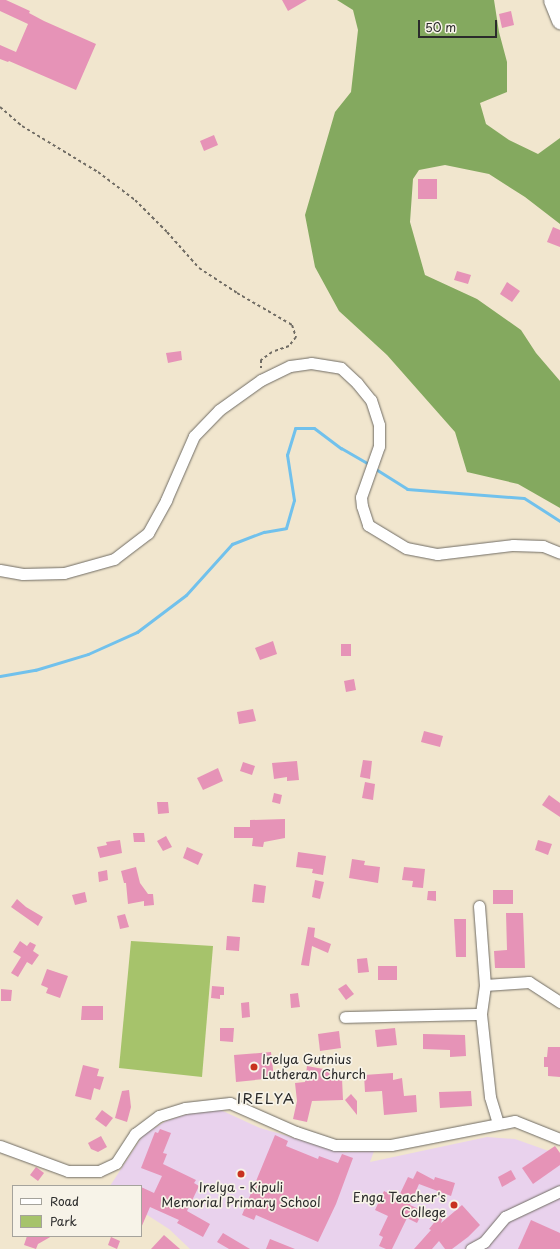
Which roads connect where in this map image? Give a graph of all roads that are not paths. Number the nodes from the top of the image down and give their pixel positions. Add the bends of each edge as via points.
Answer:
1 (552, 0) edge
2 (560, 20) edge
3 (560, 553) edge
4 (0, 570) edge
5 (480, 906) dead end
6 (485, 985) junction
7 (560, 1002) edge
8 (481, 1014) junction
9 (345, 1017) dead end
10 (498, 1124) junction
11 (560, 1139) edge
12 (0, 1146) edge
13 (560, 1191) edge
14 (471, 1249) edge

1 - 2 main road
3 - 4 street via 543,546 513,545 437,554 406,548 368,525 361,497 379,446 379,425 371,400 357,382 341,368 311,363 290,366 261,380 219,410 194,436 166,500 148,533 114,559 64,573 24,574
5 - 6 street
6 - 7 street via 529,982
6 - 8 street
8 - 9 street
8 - 10 street via 490,1097
10 - 11 street via 515,1121
10 - 12 street via 391,1145 335,1145 296,1132 230,1103 185,1108 159,1116 135,1134 116,1163 100,1171 68,1171
13 - 14 street via 505,1217 484,1242

